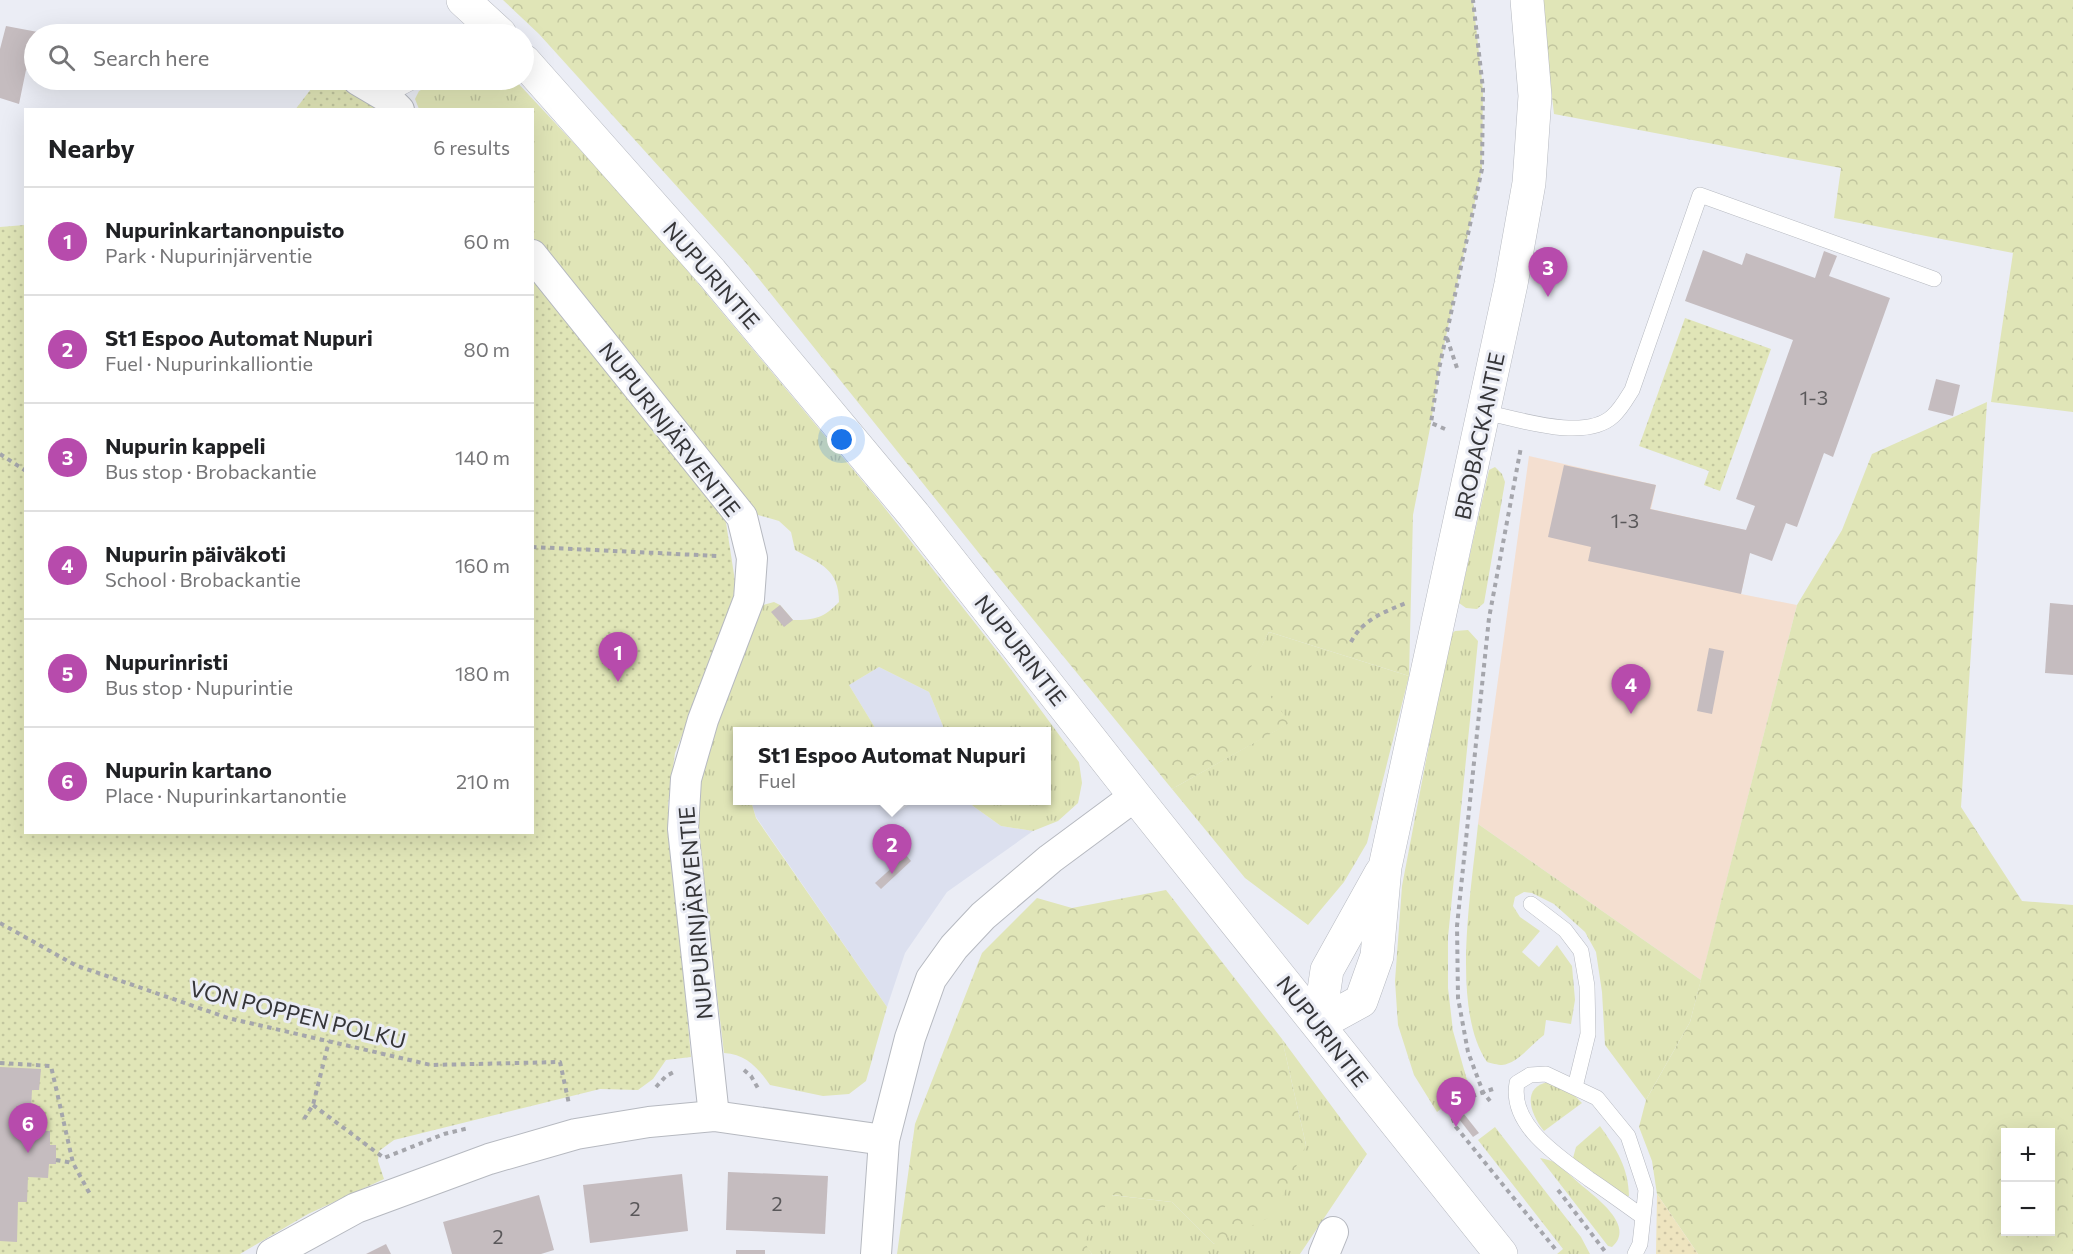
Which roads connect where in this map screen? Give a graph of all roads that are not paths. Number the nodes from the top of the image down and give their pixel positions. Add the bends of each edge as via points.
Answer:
1 (463, 0) edge
2 (1527, 0) edge
3 (489, 24) edge
4 (534, 72) edge
5 (373, 90) edge
6 (406, 90) edge
7 (392, 103) edge
8 (534, 257) edge
9 (1934, 279) dead end
10 (1484, 412) junction
11 (1135, 796) junction
12 (1385, 867) junction
13 (1530, 904) dead end
14 (1318, 1024) junction
15 (1575, 1088) junction
16 (714, 1116) junction
17 (884, 1140) junction
18 (1643, 1217) junction
19 (272, 1254) edge
20 (876, 1254) edge
21 (1501, 1254) edge
22 (1635, 1254) edge

1 - 3 main road
2 - 10 main road, BROBACKANTIE via 1535,96 1529,183
4 - 11 main road, NUPURINTIE via 711,272 914,515
5 - 7 street
6 - 7 lane
8 - 16 street, NUPURINJÄRVENTIE via 742,517 752,558 749,599 703,720 686,779 683,829
9 - 10 lane via 1700,195 1632,390 1613,417 1586,429 1552,427
10 - 12 main road, BROBACKANTIE
11 - 14 main road, NUPURINTIE
11 - 17 street via 1050,859 983,916 954,948 932,979 910,1038
12 - 14 main road, BROBACKANTIE via 1327,970
12 - 14 main road, BROBACKANTIE via 1377,956 1361,1001
13 - 15 lane via 1565,930 1581,951 1587,986 1588,1034
14 - 21 main road, NUPURINTIE
15 - 18 lane via 1597,1098 1628,1136 1646,1190
15 - 18 lane via 1546,1074 1530,1075 1517,1083 1515,1096 1523,1119 1546,1148
16 - 17 street
16 - 19 street via 576,1134 489,1159 356,1208
17 - 20 street
18 - 22 lane

